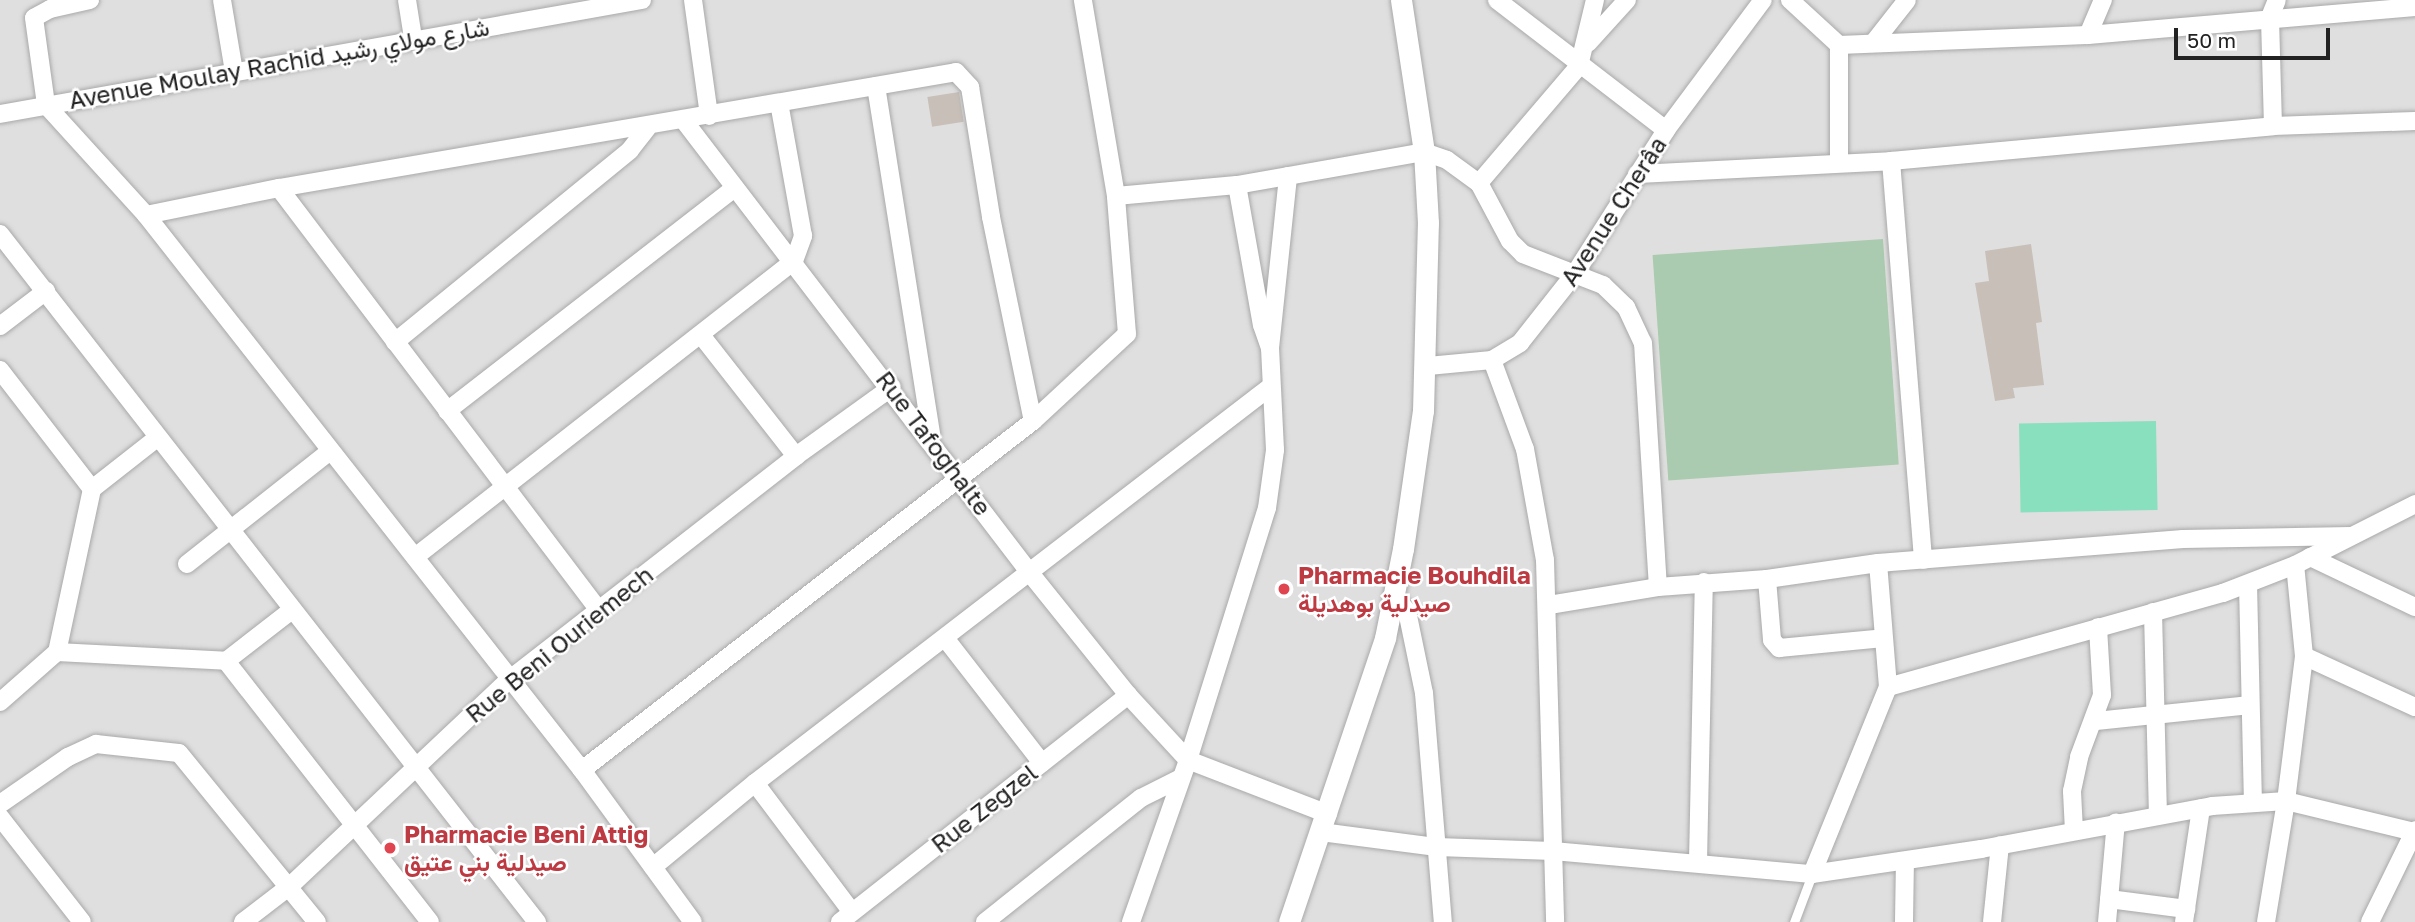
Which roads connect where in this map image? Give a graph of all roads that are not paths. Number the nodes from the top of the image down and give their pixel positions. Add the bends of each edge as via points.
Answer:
1 (90, 0) edge
2 (222, 0) edge
3 (407, 0) edge
4 (642, 0) edge
5 (693, 0) edge
6 (1083, 0) edge
7 (1401, 0) edge
8 (1497, 0) edge
9 (1595, 0) edge
10 (1626, 0) edge
11 (1763, 0) edge
12 (1790, 0) edge
13 (1907, 0) edge
14 (2103, 0) edge
15 (546, 7) edge
16 (2415, 7) edge
17 (2274, 8) edge
18 (2088, 35) junction
19 (413, 39) junction
20 (1874, 42) junction
21 (1588, 43) junction
22 (1839, 45) junction
23 (1579, 66) junction
24 (234, 72) junction
25 (876, 86) junction
26 (779, 103) junction
27 (46, 105) junction
28 (0, 114) edge
29 (709, 116) junction
30 (2415, 121) edge
31 (685, 122) junction
32 (2273, 126) junction
33 (647, 128) junction
34 (1666, 130) junction
35 (1424, 152) junction
36 (1839, 161) junction
37 (1891, 161) junction
38 (1637, 174) junction
39 (1288, 176) junction
40 (1479, 183) junction
41 (1237, 185) junction
42 (279, 188) junction
43 (733, 189) junction
44 (1116, 196) junction
45 (146, 215) junction
46 (0, 234) edge
47 (794, 261) junction
48 (1576, 272) junction
49 (46, 291) junction
50 (0, 326) edge
51 (701, 335) junction
52 (395, 342) junction
53 (1270, 348) junction
54 (1492, 360) junction
55 (1428, 366) junction
56 (0, 370) edge
57 (892, 387) junction
58 (1270, 387) junction
59 (447, 411) junction
60 (1033, 421) junction
61 (157, 438) junction
62 (931, 438) junction
63 (330, 451) junction
64 (796, 456) junction
65 (960, 478) junction
66 (92, 489) junction
67 (506, 489) junction
68 (2415, 504) edge
69 (230, 530) junction
70 (2351, 536) junction
71 (415, 557) junction
72 (1923, 560) junction
73 (2302, 561) junction
74 (1878, 563) junction
75 (187, 564) dead end
76 (1030, 573) junction
77 (1767, 579) junction
78 (1703, 582) junction
79 (2248, 583) junction
80 (1658, 587) junction
81 (1394, 596) junction
82 (1549, 605) junction
83 (2415, 607) edge
84 (292, 610) junction
85 (598, 610) junction
86 (2153, 612) junction
87 (2098, 627) junction
88 (945, 638) junction
89 (1884, 638) junction
90 (57, 652) junction
91 (2304, 656) junction
92 (226, 661) junction
93 (510, 679) junction
94 (1888, 687) junction
95 (1128, 695) junction
96 (0, 702) edge
97 (2250, 705) junction
98 (2415, 706) edge
99 (2157, 716) junction
100 (2096, 721) junction
101 (1188, 760) junction
102 (1042, 763) junction
103 (416, 767) junction
104 (582, 770) junction
105 (1181, 778) junction
106 (755, 783) junction
107 (2286, 801) junction
108 (2253, 802) junction
109 (0, 804) edge
110 (2200, 808) junction
111 (2158, 815) junction
112 (0, 817) edge
113 (2116, 822) junction
114 (1324, 823) junction
115 (355, 824) junction
116 (2074, 831) junction
117 (2414, 832) edge
118 (2000, 845) junction
119 (1437, 846) junction
120 (1553, 851) junction
121 (1905, 861) junction
122 (1698, 862) junction
123 (653, 867) junction
124 (1812, 874) junction
125 (290, 886) junction
126 (2109, 899) junction
127 (2185, 916) edge
128 (846, 917) edge
129 (82, 922) edge
130 (243, 922) edge
131 (317, 922) edge
132 (429, 922) edge
133 (537, 922) edge
134 (693, 922) edge
135 (985, 922) edge
136 (1131, 922) edge
137 (1289, 922) edge
138 (1443, 922) edge
139 (1555, 922) edge
140 (1794, 922) edge
141 (1905, 922) edge
142 (1992, 922) edge
143 (2107, 922) edge
144 (2266, 922) edge
145 (2370, 922) edge

1 - 27 street via 50,9 34,18
2 - 24 street
3 - 19 street
4 - 15 street, Avenue Moulay Rachid شارع مولاي رشيد
5 - 29 street
6 - 44 street
7 - 35 street
8 - 23 street
9 - 21 street
10 - 21 street
11 - 34 street, Avenue Cherâa
12 - 22 street
13 - 20 street
14 - 18 street
15 - 19 street, Avenue Moulay Rachid شارع مولاي رشيد
16 - 17 street
17 - 18 street
17 - 32 street
18 - 20 street
19 - 24 street, Avenue Moulay Rachid شارع مولاي رشيد
20 - 22 street
21 - 23 street
22 - 36 street
23 - 34 street
23 - 40 street
24 - 27 street, Avenue Moulay Rachid شارع مولاي رشيد
25 - 26 street
25 - 60 street via 956,72 970,87
25 - 62 street
26 - 29 street
26 - 47 street via 803,236
27 - 28 street, Avenue Moulay Rachid شارع مولاي رشيد
27 - 45 street
29 - 31 street
30 - 32 street
31 - 33 street
31 - 43 street, Rue Tafoghalte
32 - 37 street
33 - 42 street
33 - 52 street via 631,150
34 - 38 street, Avenue Cherâa
35 - 39 street
35 - 40 street via 1447,160
35 - 55 street
36 - 37 street
36 - 38 street
37 - 72 street
38 - 48 street, Avenue Cherâa
39 - 41 street
39 - 53 street
40 - 48 street via 1510,241 1523,254
41 - 44 street
41 - 53 street
42 - 45 street
42 - 52 street
43 - 47 street, Rue Tafoghalte
43 - 59 street
44 - 60 street via 1127,334
45 - 63 street
46 - 49 street
47 - 51 street
47 - 57 street, Rue Tafoghalte
48 - 54 street, Avenue Cherâa via 1520,343
48 - 80 street via 1603,285 1626,307 1643,343
49 - 50 street
49 - 61 street
51 - 64 street
51 - 67 street
52 - 59 street
53 - 58 street
54 - 55 street, Avenue Cherâa
54 - 82 street via 1525,449 1541,526
55 - 81 street
56 - 66 street
57 - 62 street, Rue Tafoghalte
57 - 64 street, Rue Beni Ouriemech
58 - 76 street
58 - 101 street via 1275,450 1267,508
59 - 67 street
60 - 65 street
61 - 66 street
61 - 69 street
62 - 65 street, Rue Tafoghalte
63 - 69 street
63 - 71 street
64 - 85 street, Rue Beni Ouriemech
65 - 76 street, Rue Tafoghalte
65 - 104 street
66 - 90 street
67 - 71 street
67 - 85 street
68 - 70 street
69 - 75 street
69 - 84 street
70 - 72 street via 2183,539
70 - 73 street
71 - 93 street
72 - 74 street
73 - 79 street
73 - 83 street
73 - 91 street
74 - 77 street
74 - 89 street
76 - 88 street
76 - 95 street, Rue Tafoghalte
77 - 78 street
77 - 89 street via 1772,640 1779,649
78 - 80 street
78 - 122 street
79 - 86 street
79 - 97 street
80 - 82 street
81 - 114 street via 1374,678
81 - 119 street via 1407,611 1416,640
82 - 120 street
84 - 92 street
84 - 103 street
85 - 93 street, Rue Beni Ouriemech
86 - 87 street
86 - 99 street
87 - 94 street
87 - 100 street via 2102,695
88 - 102 street
88 - 106 street
89 - 94 street
90 - 92 street
90 - 96 street
91 - 98 street
91 - 107 street
92 - 115 street
93 - 103 street, Rue Beni Ouriemech
93 - 104 street
94 - 124 street
95 - 101 street, Rue Tafoghalte
95 - 102 street, Rue Zegzel
97 - 99 street
97 - 108 street
99 - 100 street
99 - 111 street
100 - 116 street via 2079,757 2072,792
101 - 105 street
101 - 114 street
102 - 128 street, Rue Zegzel
103 - 115 street, Rue Beni Ouriemech
103 - 133 street
104 - 123 street
105 - 135 street via 1141,798
105 - 136 street
106 - 123 street
106 - 128 street
107 - 108 street
107 - 117 street
107 - 144 street
108 - 110 street
109 - 125 street via 83,748 110,743 170,749 187,760
110 - 111 street
110 - 127 street
111 - 113 street
112 - 129 street
113 - 116 street
113 - 126 street
114 - 119 street
114 - 137 street
115 - 125 street, Rue Beni Ouriemech
115 - 132 street
116 - 118 street
117 - 145 street
118 - 121 street
118 - 142 street
119 - 120 street
119 - 138 street
120 - 122 street
120 - 139 street
121 - 124 street
121 - 141 street
122 - 124 street
123 - 134 street
124 - 140 lane
125 - 130 street, Rue Beni Ouriemech
125 - 131 street
126 - 127 street
126 - 143 street

